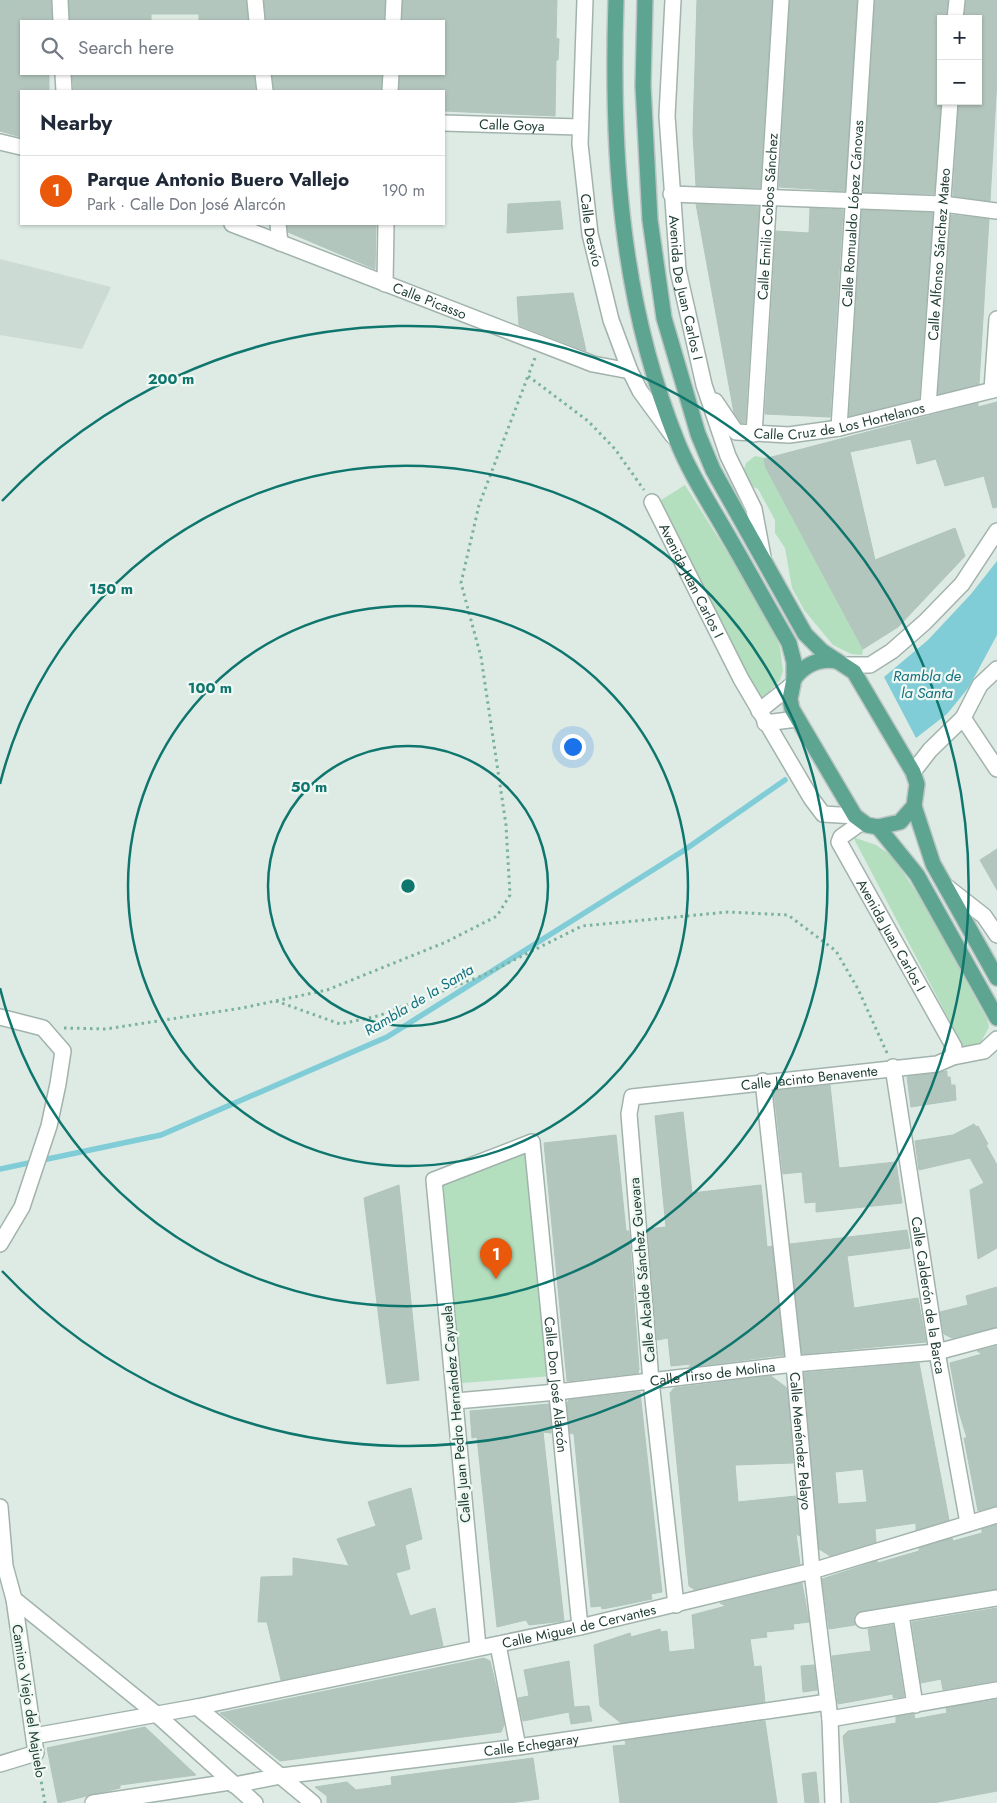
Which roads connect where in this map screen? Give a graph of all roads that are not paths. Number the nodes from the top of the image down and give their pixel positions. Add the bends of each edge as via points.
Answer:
1 (60, 0) edge
2 (255, 0) edge
3 (394, 0) edge
4 (585, 0) edge
5 (616, 0) edge
6 (645, 0) edge
7 (673, 0) edge
8 (781, 0) edge
9 (866, 0) edge
10 (957, 0) edge
11 (955, 15) edge
12 (61, 20) edge
13 (257, 20) edge
14 (393, 20) edge
15 (63, 75) edge
16 (263, 75) edge
17 (391, 75) edge
18 (64, 90) edge
19 (265, 90) edge
20 (390, 90) edge
21 (950, 105) edge
22 (445, 123) edge
23 (580, 127) junction
24 (0, 142) edge
25 (20, 147) edge
26 (671, 194) junction
27 (770, 199) junction
28 (853, 201) junction
29 (943, 204) junction
30 (997, 211) edge
31 (235, 225) edge
32 (278, 225) edge
33 (386, 225) edge
34 (280, 242) junction
35 (385, 284) junction
36 (997, 319) edge
37 (630, 371) junction
38 (704, 385) junction
39 (994, 389) edge
40 (928, 406) junction
41 (839, 428) junction
42 (754, 434) junction
43 (677, 442) junction
44 (652, 502) road end
45 (997, 530) edge
46 (764, 563) junction
47 (842, 663) junction
48 (997, 670) edge
49 (794, 682) junction
50 (762, 717) junction
51 (963, 718) junction
52 (797, 719) junction
53 (997, 769) edge
54 (913, 772) junction
55 (914, 806) junction
56 (859, 819) junction
57 (878, 827) junction
58 (947, 887) junction
59 (997, 935) edge
60 (997, 978) edge
61 (0, 1017) edge
62 (997, 1018) edge
63 (997, 1039) edge
64 (953, 1056) junction
65 (893, 1067) junction
66 (763, 1081) junction
67 (629, 1114) joint
68 (434, 1180) joint
69 (0, 1244) edge
70 (997, 1336) edge
71 (937, 1352) junction
72 (794, 1364) junction
73 (651, 1381) junction
74 (557, 1392) junction
75 (456, 1401) junction
76 (0, 1507) edge
77 (997, 1515) edge
78 (968, 1523) junction
79 (812, 1571) junction
80 (997, 1598) edge
81 (14, 1599) junction
82 (676, 1605) junction
83 (901, 1615) junction
84 (863, 1620) dead end
85 (580, 1627) junction
86 (498, 1644) junction
87 (478, 1647) junction
88 (997, 1690) edge
89 (828, 1702) junction
90 (916, 1704) junction
91 (197, 1707) junction
92 (155, 1713) junction
93 (830, 1719) junction
94 (34, 1736) junction
95 (518, 1747) junction
96 (0, 1764) edge
97 (281, 1776) junction
98 (232, 1783) junction
99 (93, 1803) edge
100 (255, 1803) edge
101 (313, 1803) edge
102 (833, 1803) edge

1 - 12 street
2 - 13 street
3 - 14 street
4 - 23 street, Calle Desvío
5 - 43 main road via 613,87 622,222 640,329
6 - 46 main road via 643,86 650,220 664,318 698,434 713,470
7 - 26 street, Avenida De Juan Carlos I via 667,116
8 - 27 street, Calle Emilio Cobos Sánchez
9 - 28 street, Calle Romualdo López Cánovas
10 - 11 street
15 - 18 street
16 - 19 street
17 - 20 street
21 - 29 street, Calle Alfonso Sánchez Mateo
22 - 23 street, Calle Goya
23 - 37 street, Calle Desvío via 590,234 611,320
24 - 25 street
26 - 27 street
26 - 38 street, Avenida De Juan Carlos I via 678,270
27 - 28 street
27 - 42 street, Calle Emilio Cobos Sánchez
28 - 29 street
28 - 41 street, Calle Romualdo López Cánovas
29 - 30 street
29 - 40 street, Calle Alfonso Sánchez Mateo
31 - 34 street, Calle Picasso
32 - 34 street
33 - 35 street
34 - 35 street, Calle Picasso
35 - 37 street, Calle Picasso via 592,364
36 - 39 street
37 - 43 street, Calle Desvío via 640,391
38 - 42 street, Calle Cruz de Los Hortelanos via 736,432
38 - 46 street, Avenida De Juan Carlos I via 728,456 754,509
39 - 40 street, Calle Cruz de Los Hortelanos
40 - 41 street, Calle Cruz de Los Hortelanos
41 - 42 street, Calle Cruz de Los Hortelanos via 789,435
43 - 49 main road via 789,643 794,662
44 - 50 street, Avenida Juan Carlos I
45 - 47 street via 962,584 892,651 870,666
46 - 47 main road via 805,634 822,651
47 - 49 main road via 828,660 813,663 800,671
47 - 54 main road via 860,680
48 - 51 street via 980,685
49 - 50 street
49 - 52 main road via 790,699
50 - 52 street
50 - 56 street, Avenida Juan Carlos I via 823,814
51 - 53 street
51 - 54 street
52 - 56 main road
54 - 55 main road via 917,784
55 - 57 main road via 900,822
55 - 58 main road via 933,864
56 - 57 main road
56 - 64 street, Avenida Juan Carlos I via 839,842 954,1047
57 - 62 main road via 917,874
58 - 59 street via 984,916
58 - 60 main road
61 - 69 street via 43,1028 63,1051 49,1126 22,1207
63 - 64 street, Calle Jacinto Benavente via 984,1051
64 - 65 street, Calle Jacinto Benavente via 937,1064
65 - 66 street, Calle Jacinto Benavente
65 - 71 street, Calle Calderón de la Barca
66 - 67 street, Calle Jacinto Benavente via 632,1097
66 - 72 street, Calle Menéndez Pelayo
67 - 73 street, Calle Alcalde Sánchez Guevara
68 - 74 street, Calle Don José Alarcón via 532,1142
68 - 75 street, Calle Juan Pedro Hernández Cayuela
70 - 71 street, Calle Tirso de Molina
71 - 72 street, Calle Tirso de Molina
71 - 78 street, Calle Calderón de la Barca
72 - 73 street, Calle Tirso de Molina
72 - 79 street, Calle Menéndez Pelayo
73 - 74 street, Calle Tirso de Molina
73 - 82 street, Calle Alcalde Sánchez Guevara
74 - 75 street, Calle Tirso de Molina
74 - 85 street, Calle Don José Alarcón
75 - 87 street, Calle Juan Pedro Hernández Cayuela
76 - 81 street, Camino Viejo del Majuelo via 5,1566
77 - 78 street, Calle Miguel de Cervantes
78 - 79 street, Calle Miguel de Cervantes
79 - 82 street, Calle Miguel de Cervantes
79 - 89 street, Calle Menéndez Pelayo
80 - 83 street
81 - 92 street
81 - 94 street, Camino Viejo del Majuelo
82 - 85 street, Calle Miguel de Cervantes
83 - 84 street
83 - 90 street
85 - 86 street, Calle Miguel de Cervantes
86 - 87 street, Calle Miguel de Cervantes
86 - 95 street
87 - 91 street, Calle Miguel de Cervantes
88 - 90 street
89 - 93 street, Calle Menéndez Pelayo
89 - 95 street, Calle Echegaray
90 - 93 street
91 - 92 street, Calle Miguel de Cervantes
91 - 97 street
92 - 94 street, Calle Miguel de Cervantes
92 - 98 street
93 - 102 street, Calle Menéndez Pelayo
94 - 96 street, Camino Viejo del Majuelo via 36,1753
95 - 97 street, Calle Echegaray
97 - 98 street, Calle Echegaray
97 - 101 street
98 - 99 street, Calle Echegaray
98 - 100 street

